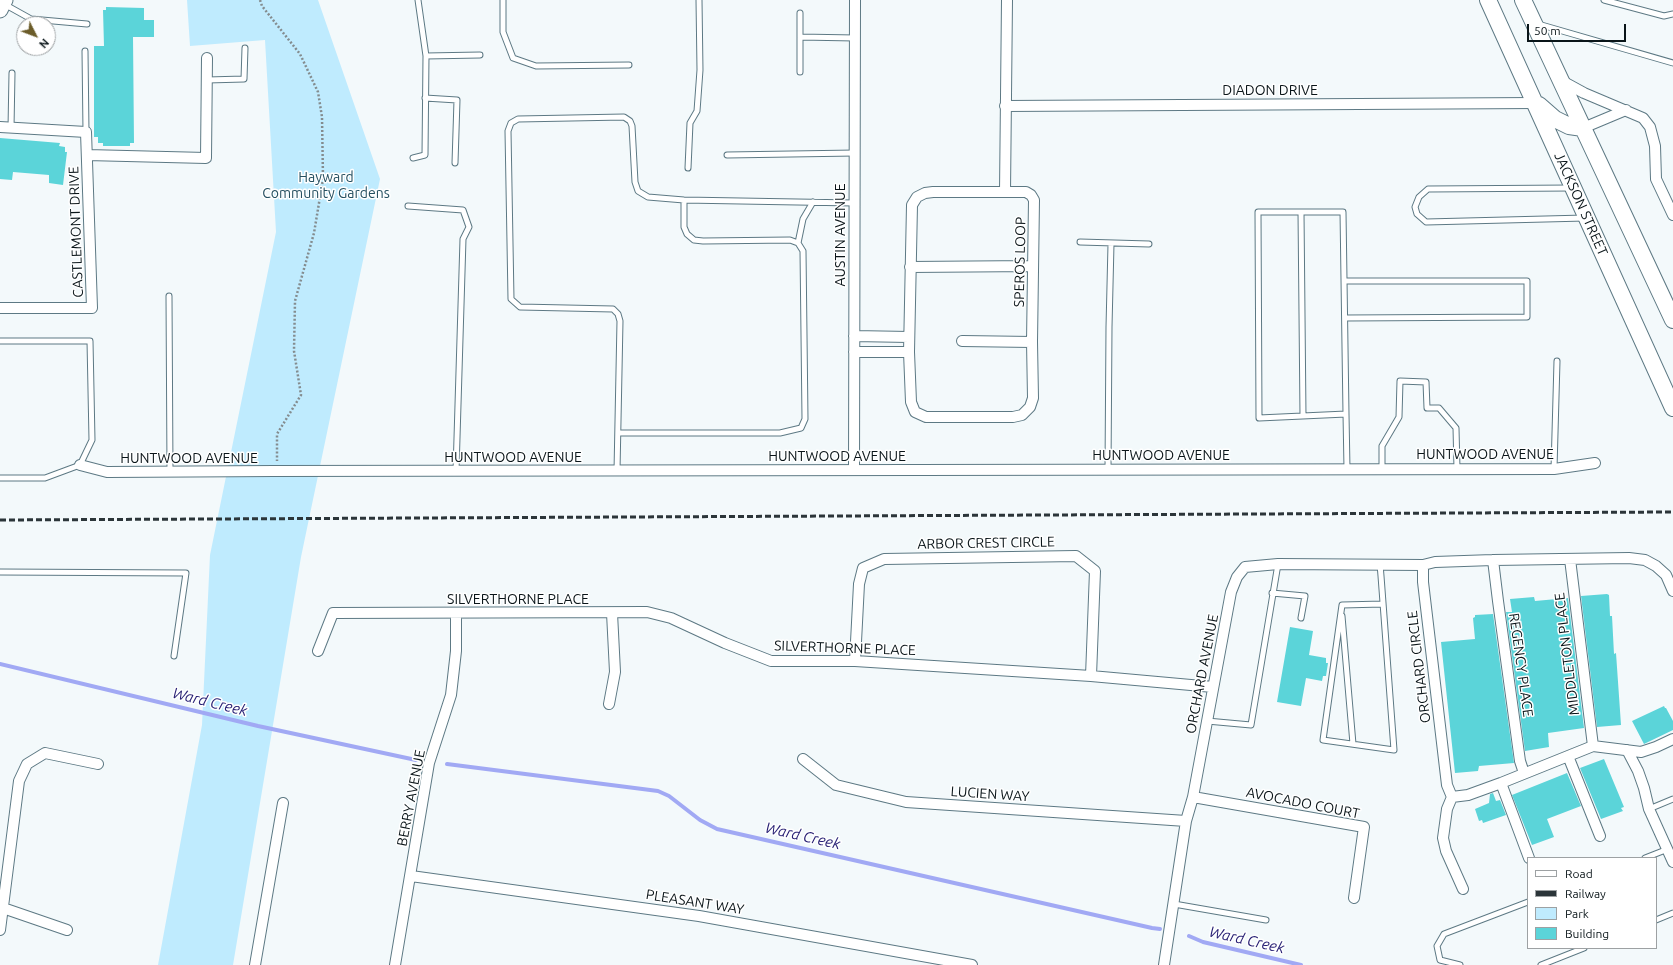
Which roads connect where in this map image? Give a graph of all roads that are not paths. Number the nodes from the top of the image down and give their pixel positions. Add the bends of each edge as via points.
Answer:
1 (418, 0) edge
2 (503, 0) edge
3 (699, 0) edge
4 (855, 0) edge
5 (1007, 0) edge
6 (1488, 0) edge
7 (1523, 0) edge
8 (1604, 0) edge
9 (3, 4) edge
10 (800, 13) dead end
11 (1673, 14) edge
12 (1534, 22) junction
13 (87, 24) dead end
14 (800, 37) junction
15 (855, 38) junction
16 (245, 48) dead end
17 (85, 51) dead end
18 (480, 55) dead end
19 (426, 56) junction
20 (207, 58) dead end
21 (1673, 64) edge
22 (629, 65) dead end
23 (800, 72) dead end
24 (12, 73) dead end
25 (206, 80) junction
26 (1562, 82) junction
27 (425, 98) junction
28 (1536, 103) junction
29 (1005, 106) junction
30 (1626, 110) junction
31 (0, 127) edge
32 (10, 128) junction
33 (1583, 128) junction
34 (86, 132) junction
35 (854, 153) junction
36 (87, 155) junction
37 (727, 156) dead end
38 (413, 158) dead end
39 (455, 163) dead end
40 (688, 168) dead end
41 (1574, 188) junction
42 (1004, 192) junction
43 (684, 200) junction
44 (813, 202) junction
45 (854, 202) junction
46 (408, 206) dead end
47 (1301, 212) junction
48 (1673, 215) edge
49 (1588, 218) junction
50 (1080, 242) dead end
51 (798, 243) junction
52 (1112, 244) junction
53 (1149, 244) dead end
54 (1033, 266) junction
55 (910, 267) junction
56 (1344, 281) junction
57 (169, 296) dead end
58 (0, 308) edge
59 (1345, 318) junction
60 (1673, 320) edge
61 (854, 336) junction
62 (909, 337) junction
63 (0, 341) edge
64 (962, 342) dead end
65 (1032, 342) junction
66 (854, 352) junction
67 (909, 352) junction
68 (1556, 360) dead end
69 (1673, 408) edge
70 (1346, 414) junction
71 (1303, 416) junction
72 (618, 433) junction
73 (1595, 463) dead end
74 (80, 466) junction
75 (1347, 469) junction
76 (1382, 469) junction
77 (1457, 469) junction
78 (1554, 469) junction
79 (854, 470) junction
80 (1108, 470) junction
81 (456, 471) junction
82 (617, 471) junction
83 (170, 472) junction
84 (0, 478) edge
85 (1570, 559) junction
86 (1493, 560) junction
87 (1278, 564) junction
88 (1380, 564) junction
89 (1423, 565) junction
90 (0, 572) edge
91 (1673, 591) edge
92 (1272, 593) junction
93 (1383, 604) junction
94 (1342, 605) junction
95 (456, 613) junction
96 (612, 613) junction
97 (1301, 618) dead end
98 (318, 651) dead end
99 (174, 656) dead end
100 (855, 661) junction
101 (1091, 676) junction
102 (1213, 687) junction
103 (609, 704) dead end
104 (1207, 721) junction
105 (1673, 739) edge
106 (1353, 744) junction
107 (1593, 746) junction
108 (1627, 750) junction
109 (1568, 756) junction
110 (803, 759) dead end
111 (98, 764) dead end
112 (1524, 773) junction
113 (1501, 783) junction
114 (1193, 797) junction
115 (1452, 797) junction
116 (1673, 799) edge
117 (283, 803) dead end
118 (1650, 809) junction
119 (1186, 821) junction
120 (1600, 836) dead end
121 (1668, 850) junction
122 (1529, 857) edge
123 (1648, 857) edge
124 (1673, 862) edge
125 (411, 876) junction
126 (1463, 889) dead end
127 (1354, 898) dead end
128 (1527, 902) edge
129 (1174, 904) junction
130 (3, 908) junction
131 (1673, 913) edge
132 (1266, 920) dead end
133 (1657, 920) edge
134 (0, 930) edge
135 (67, 930) dead end
136 (1581, 949) edge
137 (255, 965) edge
138 (395, 965) edge
139 (972, 965) edge
140 (1164, 965) edge
141 (1460, 965) edge
142 (1541, 965) edge

1 - 19 lane
2 - 22 lane via 503,32 513,58 536,66
3 - 40 lane via 700,70 697,111 690,123
4 - 15 street, AUSTIN AVENUE
5 - 29 street
6 - 28 main road, JACKSON STREET
7 - 12 main road
8 - 11 lane via 1664,16
9 - 13 lane via 31,19
10 - 14 lane
12 - 21 lane
12 - 26 main road
14 - 15 lane
14 - 23 lane
15 - 35 street, AUSTIN AVENUE
16 - 25 lane via 244,78
17 - 34 lane
18 - 19 lane
19 - 27 lane
20 - 25 street
24 - 32 lane
25 - 36 street via 206,158
26 - 30 street
26 - 33 main road
27 - 38 lane via 425,155
27 - 39 lane via 457,100
28 - 29 street, DIADON DRIVE
28 - 33 main road via 1555,119 1569,126
28 - 41 main road, JACKSON STREET
29 - 42 street
30 - 33 street
30 - 48 street via 1643,118 1650,127 1655,146 1656,179
31 - 32 street
32 - 34 street
33 - 60 main road
34 - 36 street, CASTLEMONT DRIVE
35 - 37 lane
35 - 45 street, AUSTIN AVENUE
36 - 58 street, CASTLEMONT DRIVE via 92,308
41 - 49 main road, JACKSON STREET
41 - 49 lane via 1428,189 1418,197 1415,207 1417,214 1426,222
42 - 54 street, SPEROS LOOP via 1026,192 1034,200
42 - 55 street, SPEROS LOOP via 933,192 917,197 912,205 911,214
43 - 44 lane
43 - 51 lane via 684,227 694,240 790,240
43 - 72 lane via 648,197 638,191 635,182 632,126 624,117 518,119 509,126 511,299 520,307 613,309 618,314
44 - 45 lane
44 - 51 lane via 803,219
45 - 61 street, AUSTIN AVENUE
46 - 81 lane via 462,210 469,227 463,239
47 - 56 lane via 1343,212
47 - 71 lane
47 - 71 lane via 1258,212 1259,418
49 - 69 main road, JACKSON STREET
50 - 52 lane
51 - 72 lane via 803,251 805,419 801,428 780,433
52 - 53 lane
52 - 80 lane
54 - 55 street
54 - 65 street, SPEROS LOOP
55 - 62 street, SPEROS LOOP
56 - 59 lane
56 - 59 lane via 1527,281 1527,317
57 - 83 lane
59 - 70 lane
61 - 62 street
61 - 66 street, AUSTIN AVENUE
62 - 67 street, SPEROS LOOP
63 - 74 lane via 90,341 92,440
64 - 65 street
65 - 67 street, SPEROS LOOP via 1033,398 1030,407 1022,415 1013,417 926,417 915,412 911,402
66 - 67 street
66 - 79 street, AUSTIN AVENUE
68 - 78 lane
70 - 71 lane
70 - 75 lane
72 - 82 lane
73 - 78 street, HUNTWOOD AVENUE
74 - 83 street, HUNTWOOD AVENUE via 107,472
74 - 84 lane via 44,478
75 - 76 street, HUNTWOOD AVENUE
75 - 80 street, HUNTWOOD AVENUE
76 - 77 street, HUNTWOOD AVENUE
76 - 77 lane via 1382,446 1399,417 1400,381 1426,382 1427,408 1439,408 1456,428
77 - 78 street, HUNTWOOD AVENUE
79 - 80 street, HUNTWOOD AVENUE
79 - 82 street, HUNTWOOD AVENUE
81 - 82 street, HUNTWOOD AVENUE
81 - 83 street, HUNTWOOD AVENUE
85 - 86 street
85 - 91 street via 1645,560 1666,576
85 - 107 street, MIDDLETON PLACE
86 - 89 street via 1435,562
86 - 112 street, REGENCY PLACE via 1520,761
87 - 88 street, ORCHARD AVENUE
87 - 92 lane
87 - 102 street, ORCHARD AVENUE via 1245,567 1237,577
88 - 89 street, ORCHARD AVENUE
88 - 93 lane
89 - 115 street, ORCHARD CIRCLE via 1447,785
90 - 99 lane via 186,574
92 - 97 lane via 1305,596
92 - 104 lane via 1251,725
93 - 94 lane
93 - 106 lane via 1394,750
94 - 106 lane
94 - 106 lane via 1323,740
95 - 96 street, SILVERTHORNE PLACE
95 - 98 street, SILVERTHORNE PLACE via 333,612
95 - 125 street, BERRY AVENUE via 456,651 451,695 429,763
96 - 100 street, SILVERTHORNE PLACE via 647,612 671,618 725,644 771,661
96 - 103 street via 615,672
100 - 101 street, SILVERTHORNE PLACE
100 - 101 street, ARBOR CREST CIRCLE via 859,584 863,568 884,559 1076,556 1095,571
101 - 102 street, SILVERTHORNE PLACE
102 - 104 street, ORCHARD AVENUE
104 - 114 street, ORCHARD AVENUE
105 - 108 street via 1641,752
107 - 108 street
107 - 109 street
108 - 118 street via 1638,770
109 - 112 street
109 - 120 street
110 - 119 street, LUCIEN WAY via 836,785 906,802
111 - 130 street via 45,753 27,764 19,781
112 - 113 street
113 - 115 street
113 - 122 street
114 - 119 street, ORCHARD AVENUE
114 - 127 street, AVOCADO COURT via 1364,827
115 - 126 street via 1447,809 1443,838
116 - 118 lane
117 - 137 street
118 - 121 street
119 - 129 street, ORCHARD AVENUE
121 - 123 lane
121 - 124 street
125 - 138 street, BERRY AVENUE
125 - 139 street, PLEASANT WAY via 699,916
128 - 141 lane via 1444,934 1437,946 1440,960
129 - 132 lane
129 - 140 street, ORCHARD AVENUE
130 - 134 street
130 - 135 street
131 - 133 lane
136 - 142 lane

